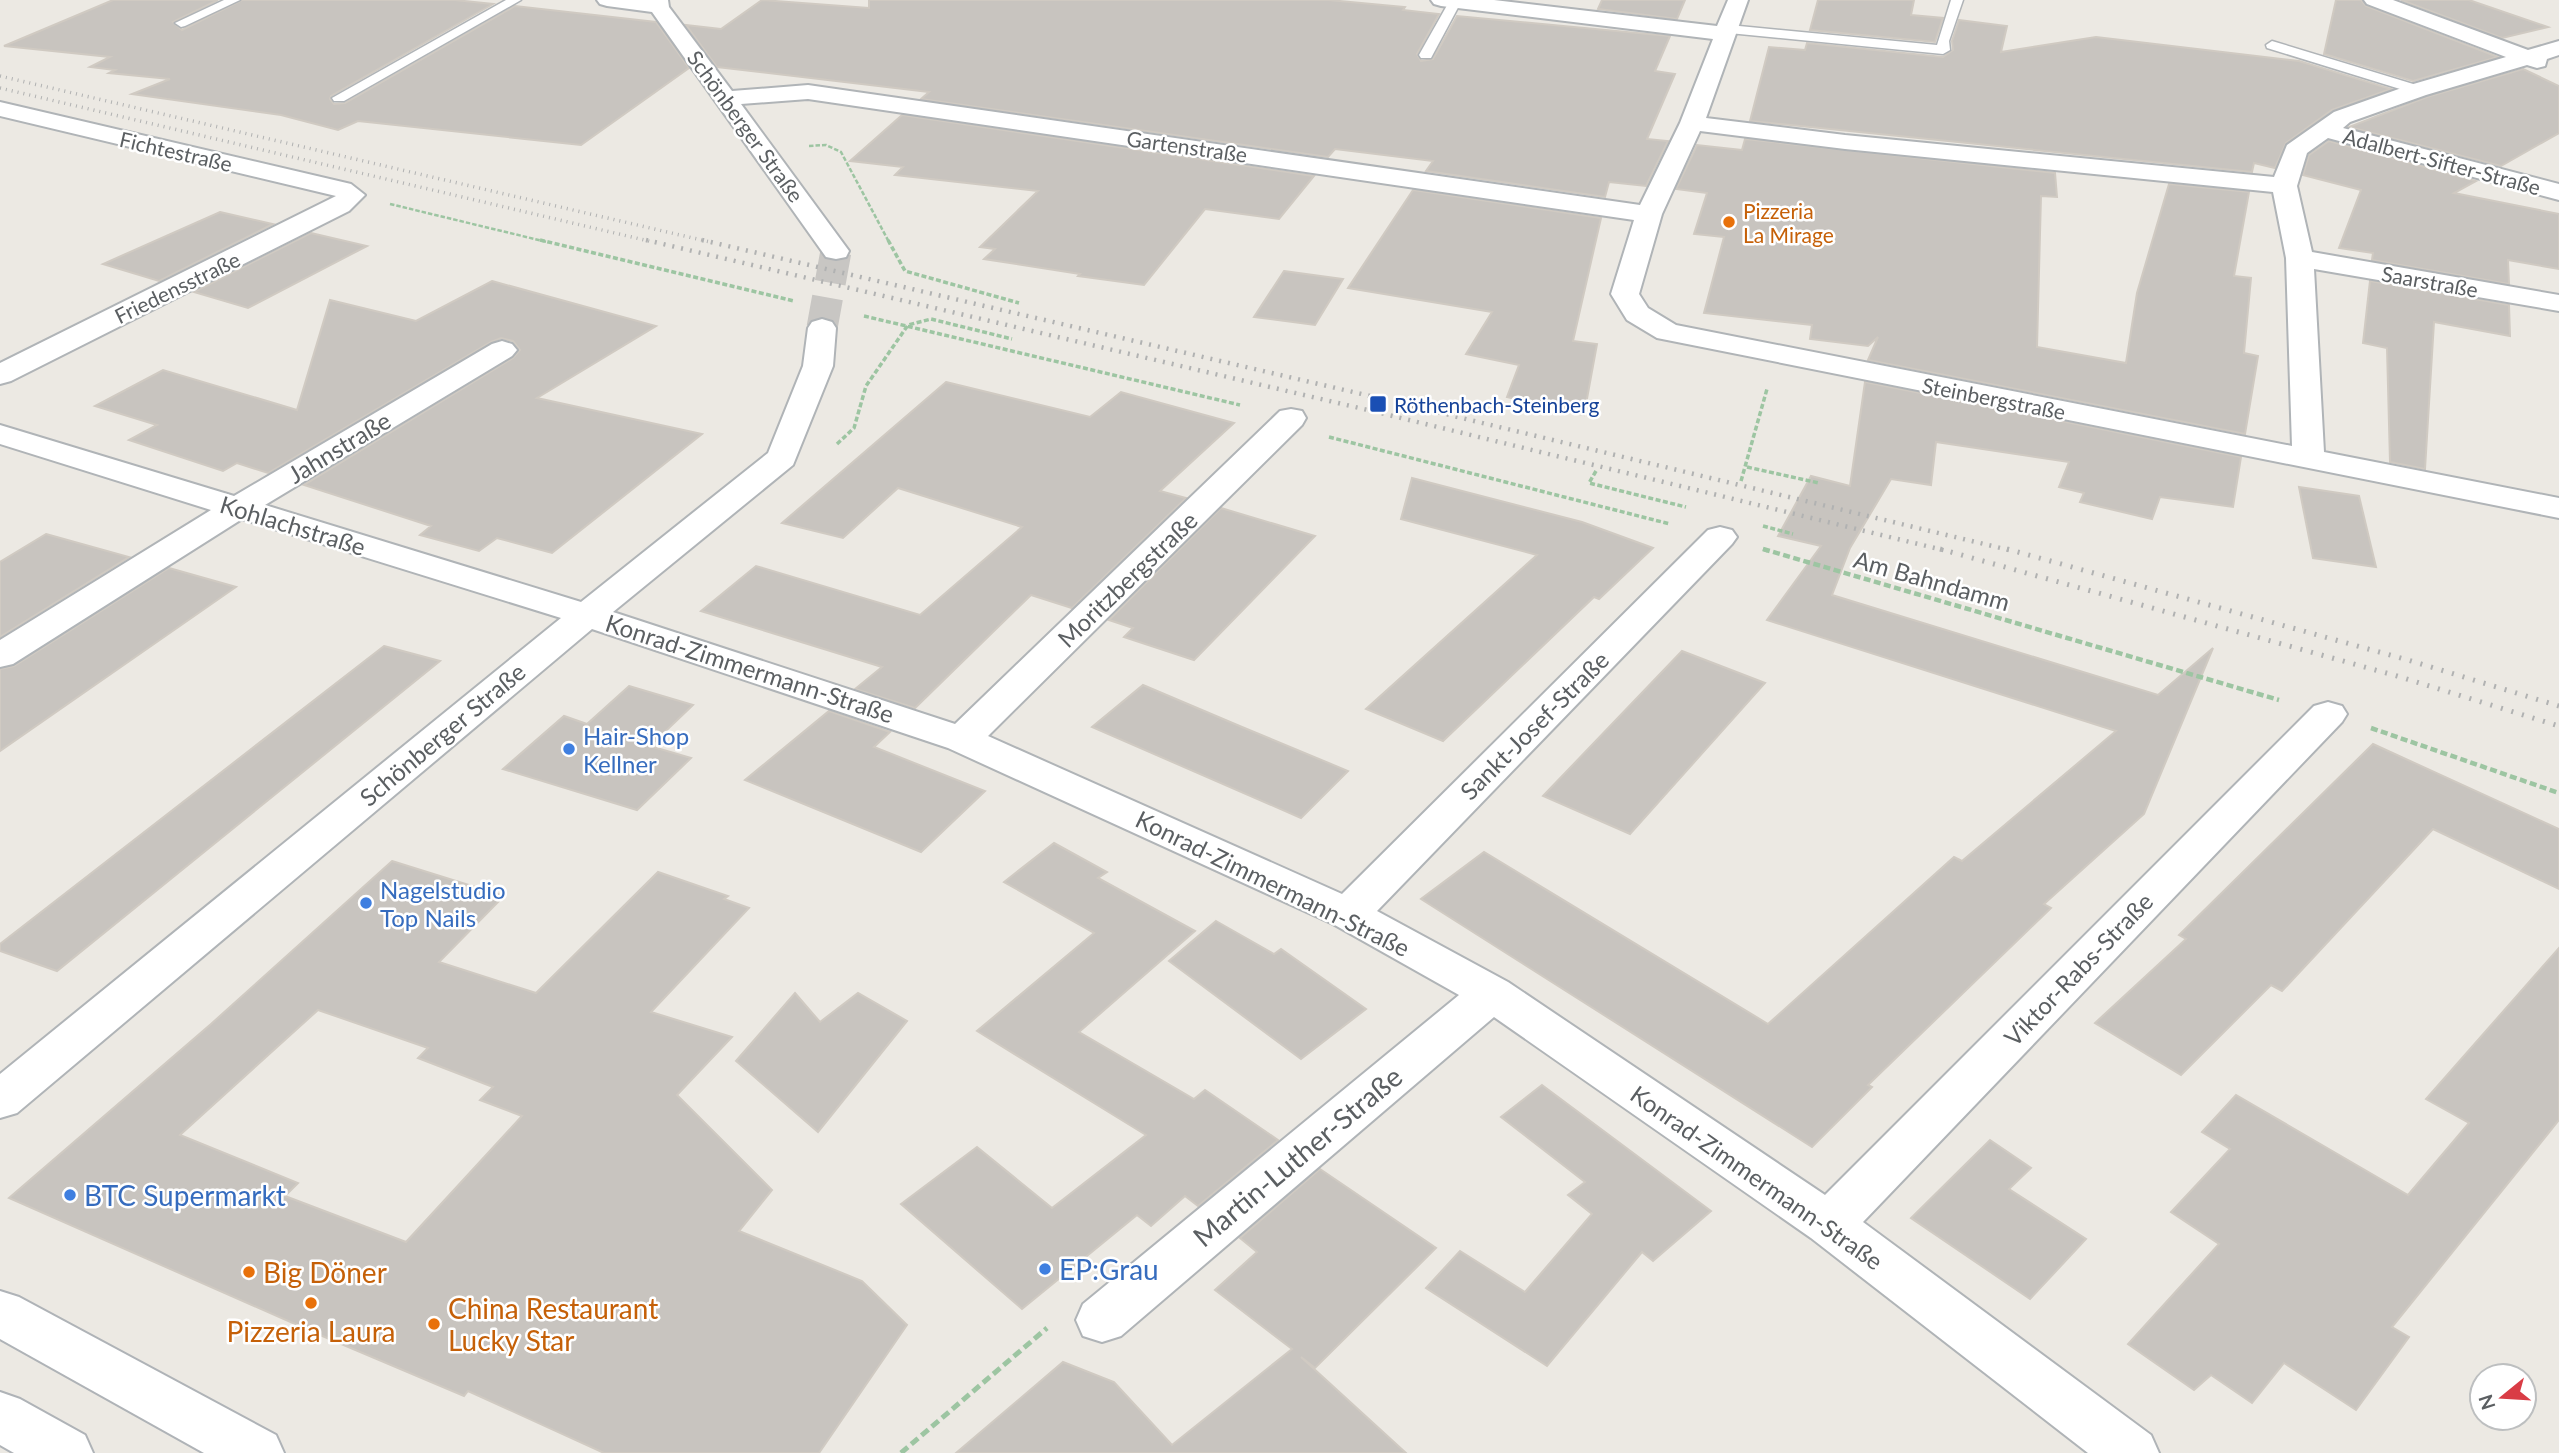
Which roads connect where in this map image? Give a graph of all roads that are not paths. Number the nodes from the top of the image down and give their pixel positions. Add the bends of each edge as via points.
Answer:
1 (233, 0) edge
2 (515, 0) edge
3 (607, 0) edge
4 (1738, 0) edge
5 (1957, 0) edge
6 (2374, 0) edge
7 (1448, 1) edge
8 (659, 3) edge
9 (1530, 5) edge
10 (181, 23) dead end
11 (1728, 31) junction
12 (2272, 45) dead end
13 (2559, 48) edge
14 (1426, 55) dead end
15 (2529, 58) junction
16 (2559, 68) edge
17 (2418, 90) junction
18 (339, 98) dead end
19 (725, 99) junction
20 (0, 109) edge
21 (30, 117) junction
22 (1692, 124) junction
23 (0, 130) edge
24 (2324, 130) junction
25 (2284, 186) junction
26 (2559, 192) edge
27 (352, 195) joint
28 (1649, 214) junction
29 (836, 251) dead end
30 (2300, 258) junction
31 (2559, 303) edge
32 (822, 328) tunnel mouth
33 (502, 349) dead end
34 (0, 375) edge
35 (1291, 418) road end
36 (0, 433) edge
37 (2308, 460) junction
38 (237, 508) junction
39 (2559, 508) edge
40 (1708, 523) road end
41 (587, 615) junction
42 (0, 656) edge
43 (2328, 714) road end
44 (962, 739) junction
45 (1348, 914) junction
46 (1492, 993) junction
47 (0, 1100) edge
48 (1829, 1224) junction
49 (0, 1313) edge
50 (1102, 1320) road end
51 (0, 1416) edge
52 (65, 1453) edge
53 (257, 1453) edge
54 (2131, 1453) edge

1 - 10 lane
2 - 18 lane
3 - 8 street
4 - 11 street, Steinbergstraße
5 - 11 lane via 1943,50
6 - 15 street
7 - 9 street
7 - 14 lane
8 - 19 street, Schönberger Straße
9 - 11 street
11 - 22 street, Steinbergstraße
12 - 17 lane
13 - 15 street
15 - 16 street
15 - 17 street
17 - 24 street via 2342,117
19 - 28 street, Gartenstraße via 808,92
19 - 29 street, Schönberger Straße
20 - 21 street, Fichtestraße
21 - 23 street
21 - 27 street, Fichtestraße
22 - 25 street
22 - 28 street, Steinbergstraße
24 - 25 street via 2296,150
24 - 26 street, Adalbert-Sifter-Straße
25 - 30 street
27 - 34 street, Friedensstraße via 340,206
28 - 37 street, Steinbergstraße via 1625,294 1637,314 1667,332
30 - 31 street, Saarstraße
30 - 37 street
32 - 41 street, Schönberger Straße via 818,366 782,458
33 - 38 street, Jahnstraße
35 - 44 street, Moritzbergstraße
36 - 38 street, Kohlachstraße
37 - 39 street, Steinbergstraße
38 - 41 street, Kohlachstraße
38 - 42 street, Jahnstraße
40 - 45 street, Sankt-Josef-Straße
41 - 44 street, Konrad-Zimmermann-Straße
41 - 47 street, Schönberger Straße
43 - 48 street, Viktor-Rabs-Straße
44 - 45 street, Konrad-Zimmermann-Straße
45 - 46 street, Konrad-Zimmermann-Straße
46 - 48 street, Konrad-Zimmermann-Straße
46 - 50 street, Martin-Luther-Straße
48 - 54 street, Konrad-Zimmermann-Straße
49 - 53 street
51 - 52 street

